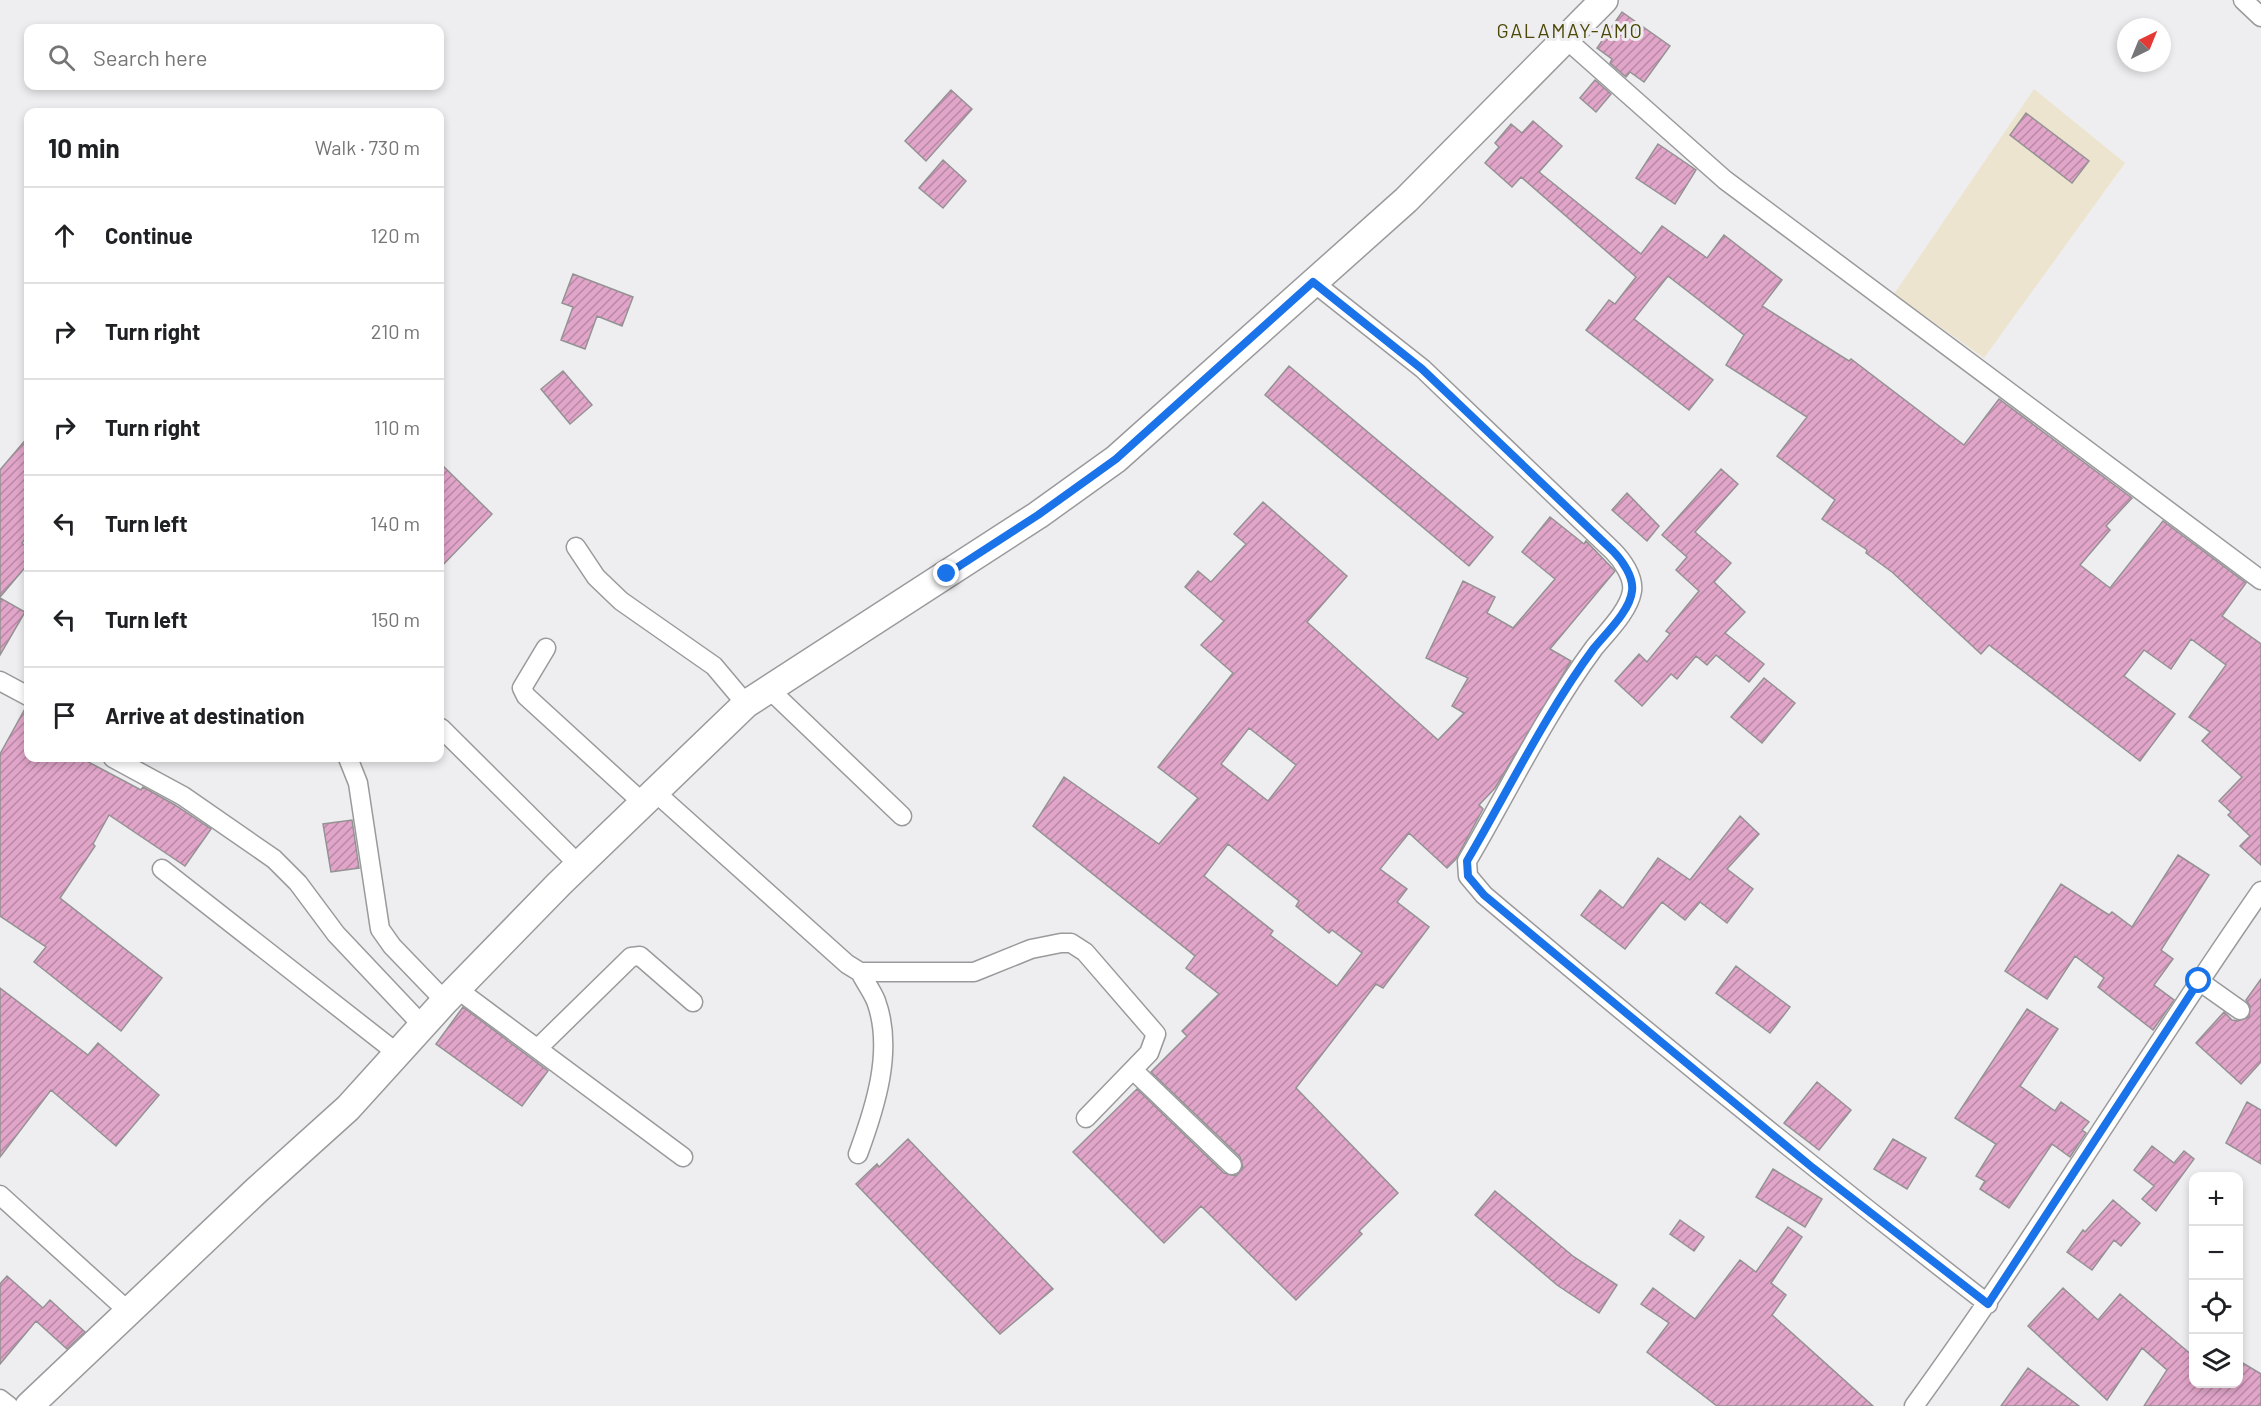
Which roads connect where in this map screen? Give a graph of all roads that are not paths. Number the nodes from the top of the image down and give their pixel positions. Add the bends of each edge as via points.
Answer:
1 (1604, 0) edge
2 (2243, 0) edge
3 (2261, 18) edge
4 (1567, 40) junction
5 (1313, 282) junction
6 (576, 548) dead end
7 (2259, 575) edge
8 (546, 648) dead end
9 (0, 681) edge
10 (769, 689) junction
11 (24, 694) edge
12 (746, 704) junction
13 (444, 731) edge
14 (120, 762) edge
15 (350, 762) edge
16 (649, 798) junction
17 (902, 816) dead end
18 (579, 865) junction
19 (162, 869) dead end
20 (2261, 891) edge
21 (860, 972) junction
22 (2199, 981) junction
23 (451, 995) junction
24 (693, 1002) dead end
25 (2240, 1010) dead end
26 (423, 1026) junction
27 (538, 1048) junction
28 (397, 1053) junction
29 (1133, 1070) junction
30 (1086, 1118) dead end
31 (858, 1154) dead end
32 (683, 1157) dead end
33 (1232, 1165) dead end
34 (0, 1195) edge
35 (1988, 1304) junction
36 (128, 1311) junction
37 (0, 1399) edge
38 (9, 1406) edge
39 (29, 1406) edge
40 (1914, 1406) edge

1 - 4 street
2 - 3 street
4 - 5 street via 1406,200
4 - 7 street via 1725,180
5 - 10 street via 1116,459 1028,521
5 - 35 street via 1422,369 1613,551 1632,583 1624,609 1578,670 1467,861 1468,876 1484,895 1616,1006 1813,1168
6 - 12 street via 596,577 621,601 714,666
8 - 16 street via 522,688 526,696
9 - 11 street
10 - 12 street
10 - 17 street
12 - 16 street
13 - 18 street
14 - 26 street via 183,796 274,859 336,934
15 - 23 street via 358,783 380,929 392,946
16 - 18 street
16 - 21 street
18 - 23 street
19 - 28 street
20 - 22 street
21 - 29 street via 974,972 1031,950 1071,943 1085,952 1156,1034 1149,1053
21 - 31 street via 876,1002 884,1049 874,1110
22 - 25 street
22 - 35 street
23 - 26 street
23 - 27 street
24 - 27 street via 640,956 631,957
26 - 28 street
27 - 32 street
28 - 36 street via 348,1108
29 - 30 street
29 - 33 street
34 - 36 street
35 - 40 street
36 - 39 street
37 - 38 street

